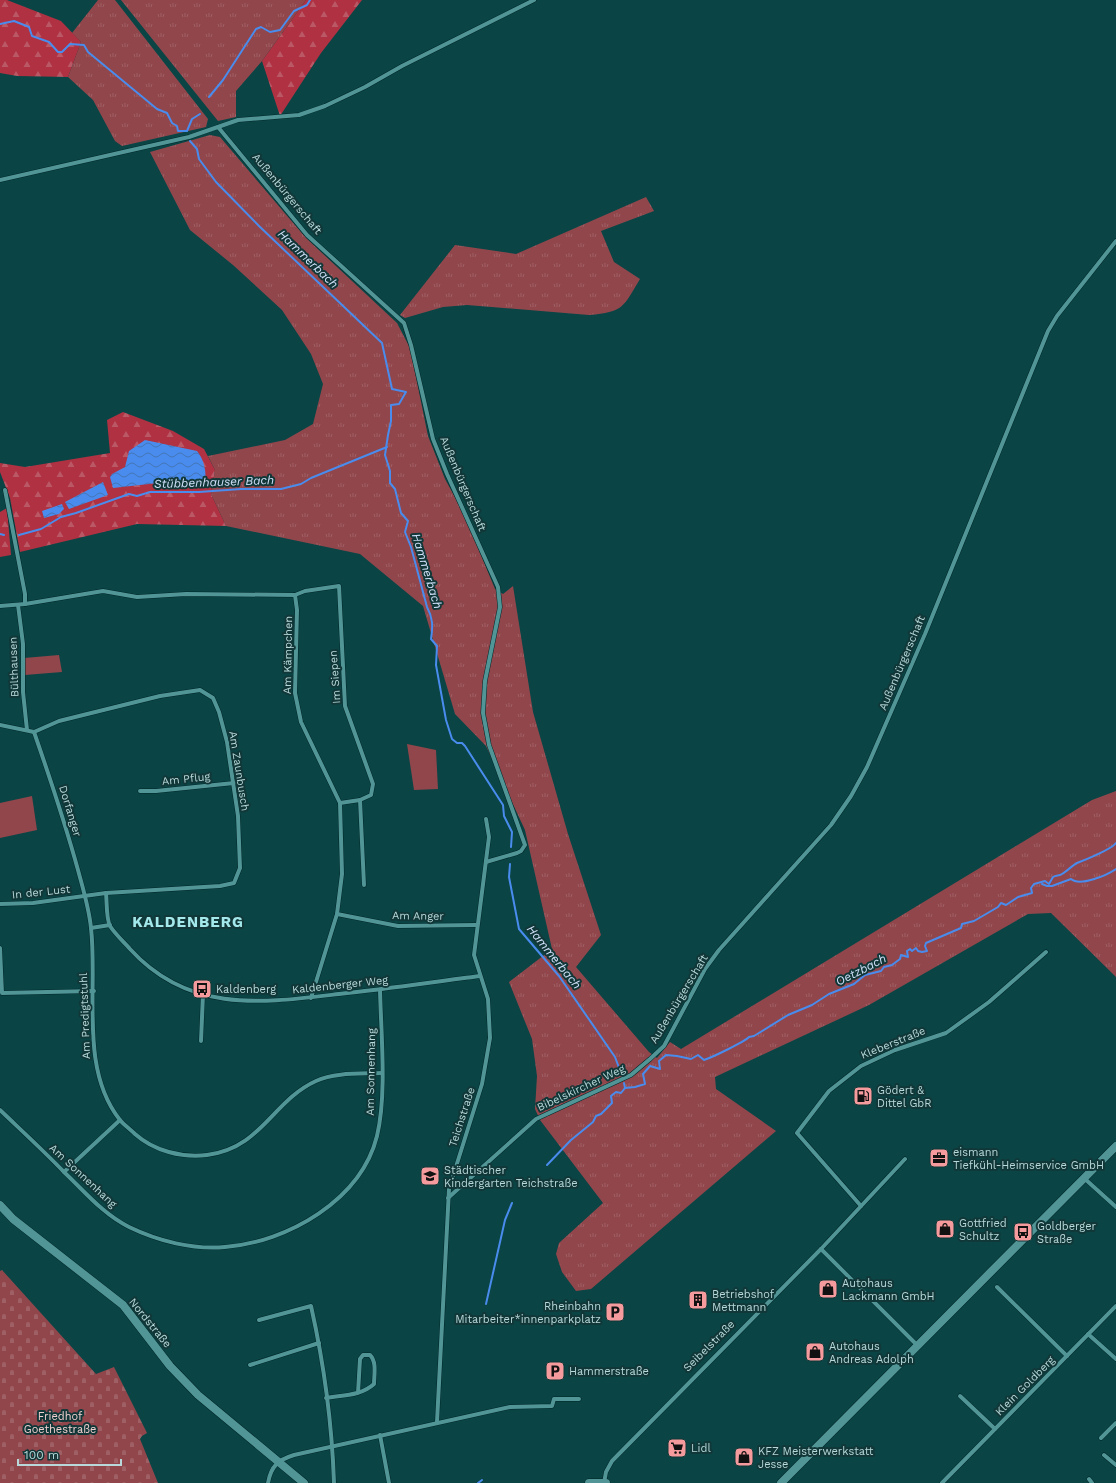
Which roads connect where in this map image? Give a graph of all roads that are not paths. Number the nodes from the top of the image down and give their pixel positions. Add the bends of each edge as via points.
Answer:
1 (534, 0) edge
2 (218, 127) junction
3 (0, 180) edge
4 (1116, 241) edge
5 (5, 490) dead end
6 (295, 595) junction
7 (25, 604) junction
8 (18, 605) junction
9 (0, 606) edge
10 (0, 726) edge
11 (27, 730) junction
12 (34, 732) junction
13 (234, 783) junction
14 (140, 791) dead end
15 (360, 800) junction
16 (340, 803) junction
17 (486, 819) dead end
18 (486, 862) junction
19 (364, 885) dead end
20 (106, 893) junction
21 (85, 896) junction
22 (0, 904) edge
23 (337, 914) junction
24 (476, 925) junction
25 (110, 926) junction
26 (91, 928) junction
27 (0, 948) edge
28 (1046, 952) dead end
29 (480, 976) junction
30 (94, 990) junction
31 (380, 990) junction
32 (202, 994) junction
33 (311, 998) junction
34 (202, 1041) dead end
35 (650, 1059) joint
36 (382, 1073) junction
37 (0, 1110) edge
38 (120, 1120) junction
39 (1116, 1146) edge
40 (905, 1159) dead end
41 (64, 1172) junction
42 (1085, 1179) junction
43 (448, 1198) junction
44 (861, 1206) junction
45 (1116, 1207) edge
46 (1, 1209) edge
47 (822, 1249) junction
48 (997, 1288) dead end
49 (1116, 1306) edge
50 (259, 1320) dead end
51 (1088, 1334) junction
52 (319, 1343) junction
53 (917, 1345) junction
54 (1067, 1356) junction
55 (1116, 1358) edge
56 (250, 1366) dead end
57 (358, 1393) junction
58 (960, 1396) dead end
59 (326, 1398) junction
60 (579, 1399) dead end
61 (437, 1422) junction
62 (1116, 1423) edge
63 (995, 1429) junction
64 (380, 1435) junction
65 (1101, 1438) dead end
66 (332, 1446) junction
67 (1104, 1455) dead end
68 (278, 1462) junction
69 (1116, 1465) edge
70 (1089, 1479) dead end
71 (268, 1483) edge
72 (304, 1483) edge
73 (334, 1483) edge
74 (389, 1483) edge
75 (589, 1483) edge
76 (605, 1483) edge
77 (781, 1483) edge
78 (942, 1483) edge
79 (1092, 1483) edge

1 - 2 street via 325,106 299,115 238,120
2 - 3 street
2 - 18 street, Außenbürgerschaft via 307,234 404,323 433,439 446,474 498,587 500,607 485,681 483,713 489,746 525,845 517,853
4 - 35 street, Außenbürgerschaft via 1048,331 924,634 851,796 831,825 719,950 705,969 664,1046
5 - 7 street
6 - 7 street via 186,594 137,597 103,591
6 - 15 street, Im Siepen via 339,586 345,706 373,784 371,795
6 - 16 street, Am Kämpchen via 297,706 301,722
7 - 8 street
8 - 9 street
8 - 11 street, Bülthausen via 23,644
10 - 11 street
11 - 12 street
12 - 13 street, Am Zaunbusch via 59,721 160,696 200,690 213,698 219,712
12 - 21 street, Dorfanger via 64,817
13 - 14 street, Am Pflug
13 - 20 street, Am Zaunbusch via 240,868 234,883
15 - 16 street
15 - 19 street
16 - 23 street, Am Kämpchen via 342,874
17 - 18 street, Teichstraße via 489,837
18 - 24 street, Teichstraße
20 - 21 street, Am Zaunbusch
20 - 25 street
21 - 22 street, In der Lust via 33,903
21 - 26 street, Am Predigtstuhl
23 - 24 street, Am Anger via 398,926
23 - 33 street, Am Kämpchen
24 - 29 street, Teichstraße via 474,955
25 - 26 street
25 - 32 street, Kaldenberger Weg via 151,968 179,985
26 - 30 street, Am Predigtstuhl
27 - 30 street via 2,993
28 - 44 street, Kleberstraße via 989,1002 946,1033 895,1050 860,1066 830,1091 797,1133
29 - 31 street, Kaldenberger Weg
29 - 43 street, Teichstraße via 490,1012 489,1051 482,1084 450,1182
30 - 38 street, Am Predigtstuhl via 95,1062 104,1092
31 - 33 street, Kaldenberger Weg
31 - 36 street, Am Sonnenhang
32 - 33 street, Kaldenberger Weg via 251,1002
32 - 34 street
35 - 43 street, Bibelskircher Weg via 631,1075 536,1119
36 - 38 street, Am Predigtstuhl via 317,1080 291,1097 251,1137 226,1150 210,1154 192,1156 162,1151 140,1138
36 - 41 street, Am Sonnenhang via 382,1108 377,1136 369,1158 355,1180 334,1202 311,1218 266,1239 225,1247 191,1246 164,1241 129,1226 103,1210
37 - 41 street, Am Sonnenhang
38 - 41 street
39 - 42 main road
40 - 44 street, Seibelstraße
42 - 45 street
42 - 53 main road
43 - 61 street, Teichstraße
44 - 47 street, Seibelstraße
46 - 68 main road, Nordstraße via 123,1305 170,1366 198,1394
47 - 53 street
47 - 76 street, Seibelstraße via 612,1461 606,1472
48 - 54 street, Klein Goldberg
49 - 51 street, Klein Goldberg
50 - 52 street via 311,1306
51 - 54 street, Klein Goldberg
51 - 55 street
52 - 56 street
52 - 59 street
53 - 77 main road
54 - 63 street, Klein Goldberg
57 - 57 street via 374,1384 373,1358 370,1356 363,1355 360,1359
57 - 59 street
58 - 63 street, Klein Goldberg
59 - 66 street
60 - 61 street via 554,1399 552,1406 510,1407
61 - 64 street
62 - 65 street
63 - 78 street, Klein Goldberg
64 - 66 street
64 - 74 street
66 - 68 street via 294,1455
66 - 73 street
67 - 69 street
68 - 71 street via 270,1473
68 - 72 main road, Nordstraße
70 - 79 street
75 - 76 main road

